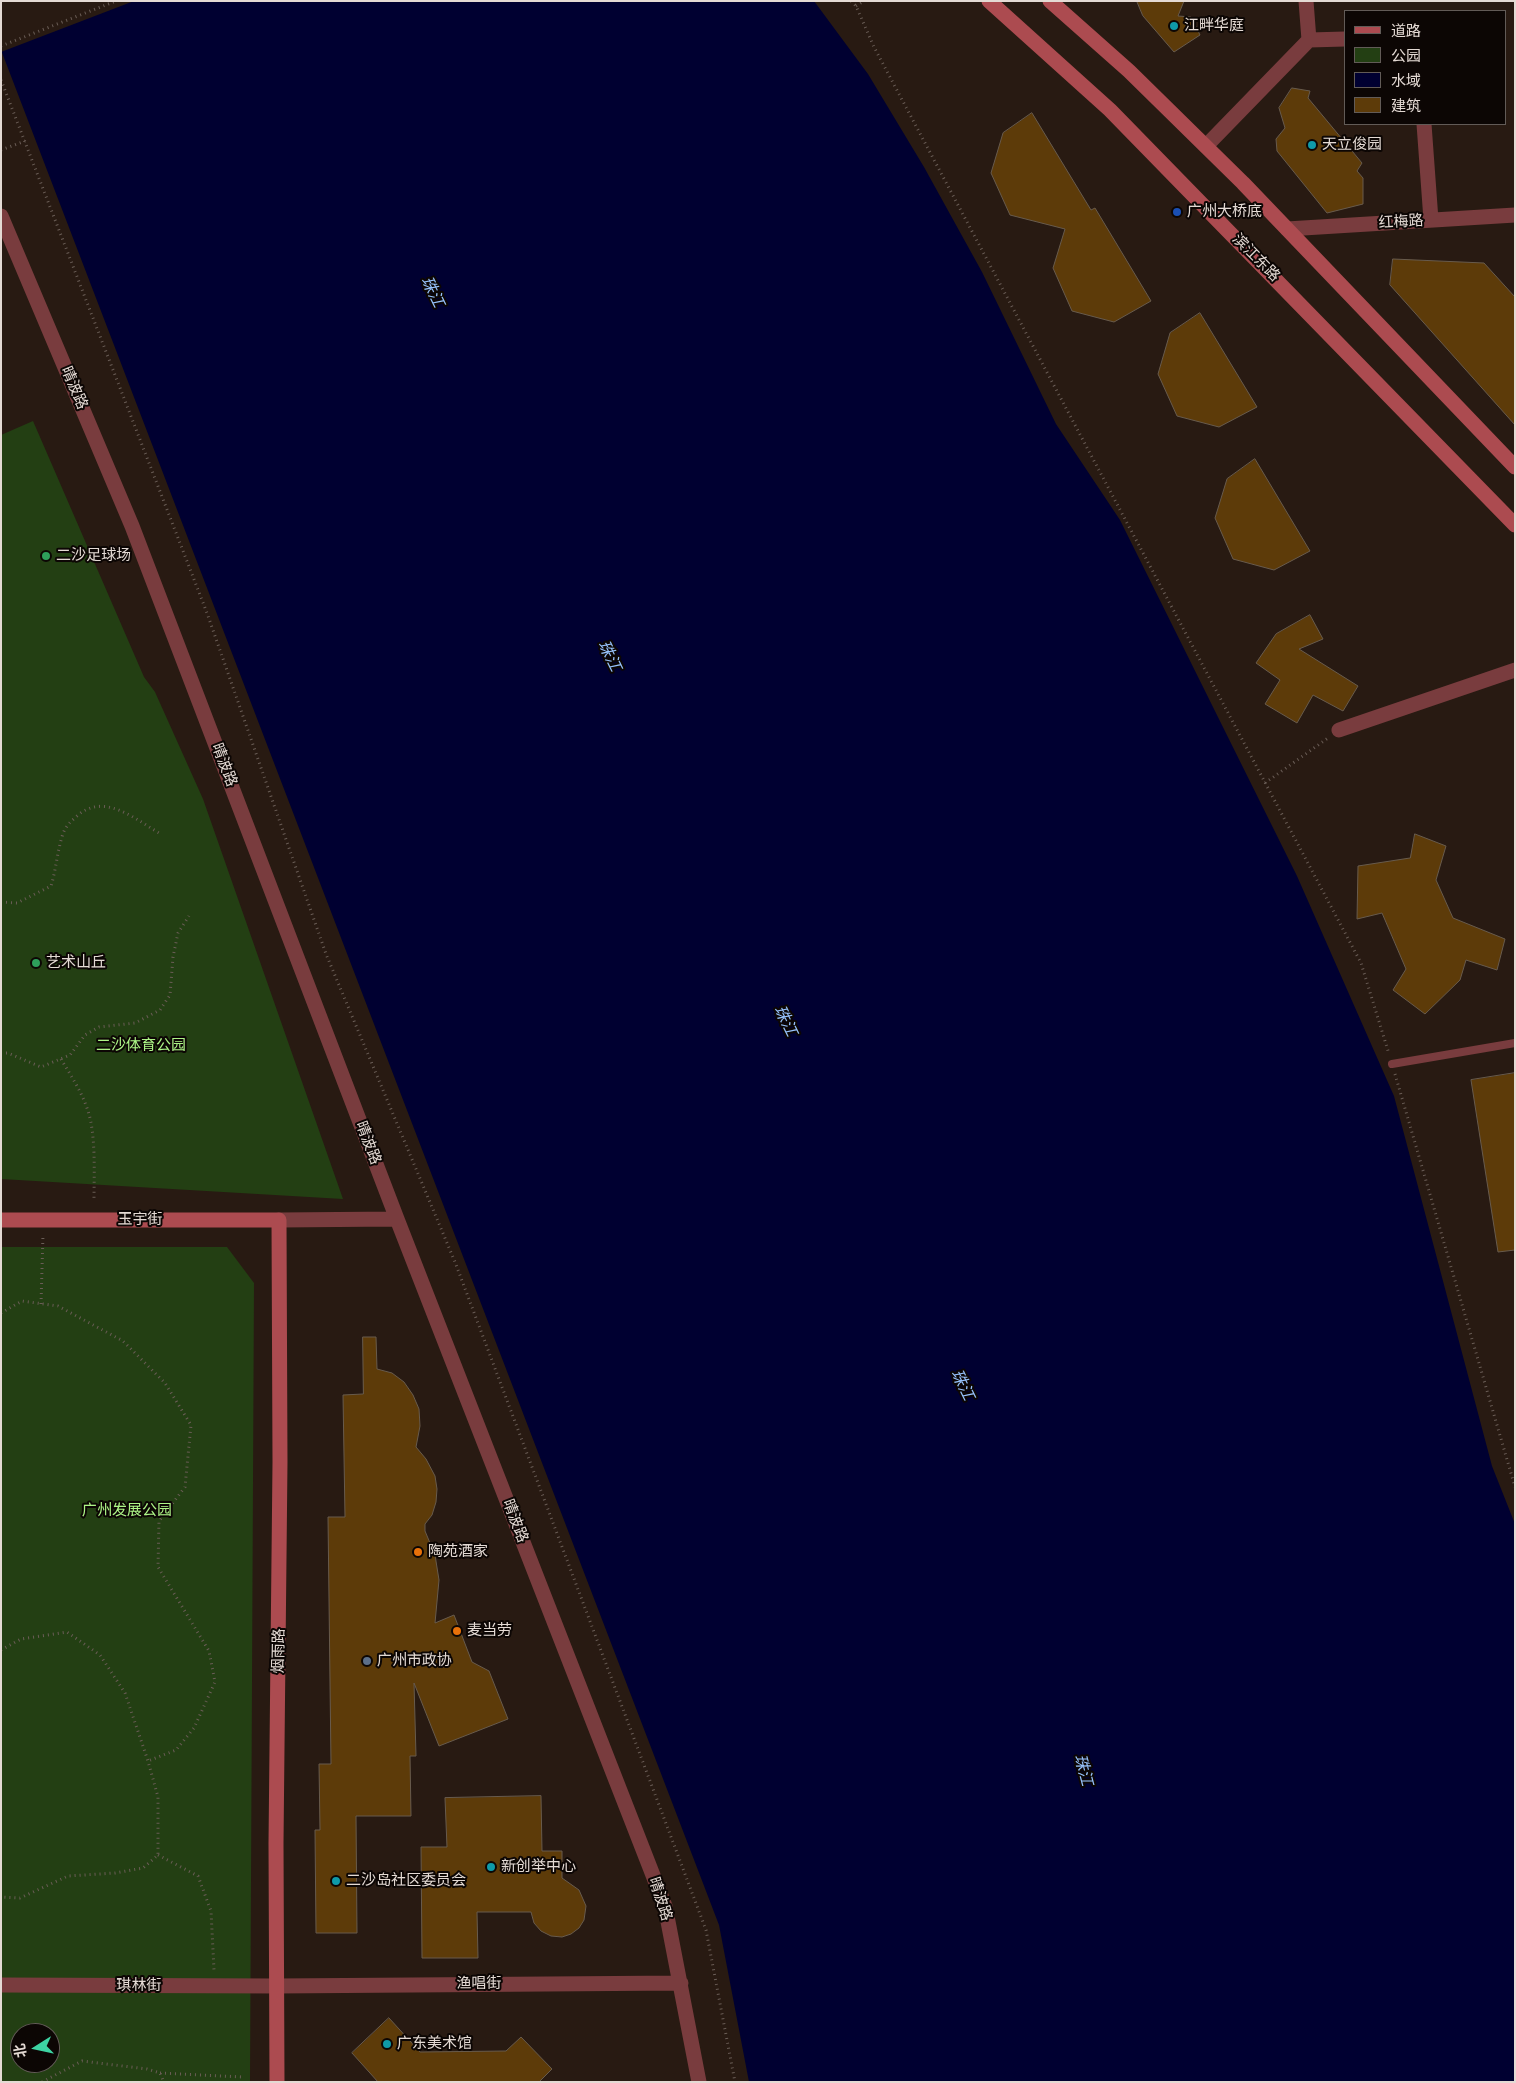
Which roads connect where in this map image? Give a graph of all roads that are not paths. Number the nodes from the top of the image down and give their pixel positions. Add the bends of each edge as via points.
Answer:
1 (989, 1) edge
2 (1306, 1) edge
3 (1053, 3) edge
4 (1344, 39) edge
5 (1309, 40) junction
6 (1424, 125) edge
7 (1206, 146) junction
8 (1515, 215) edge
9 (1, 216) edge
10 (1431, 220) junction
11 (1287, 229) junction
12 (1515, 467) edge
13 (1515, 525) edge
14 (1515, 670) edge
15 (1339, 730) road end
16 (1515, 1043) edge
17 (1392, 1064) road end
18 (397, 1219) junction
19 (1, 1220) edge
20 (279, 1220) junction
21 (681, 1982) junction
22 (1, 1985) edge
23 (277, 1986) junction
24 (277, 2082) edge
25 (699, 2082) edge

1 - 13 main road, 滨江东路 via 1110,110
2 - 5 street
3 - 7 main road
4 - 5 street
5 - 7 street
6 - 10 street
7 - 11 main road
8 - 10 street, 红梅路
9 - 18 street, 晴波路 via 132,526
10 - 11 street, 红梅路
11 - 12 main road
14 - 15 street
16 - 17 lane
18 - 20 street
18 - 21 street, 晴波路 via 665,1906
19 - 20 main road, 玉宇街
20 - 23 main road, 烟雨路
21 - 23 street, 渔唱街
21 - 25 street, 晴波路
22 - 23 street, 琪林街
23 - 24 main road, 烟雨路

